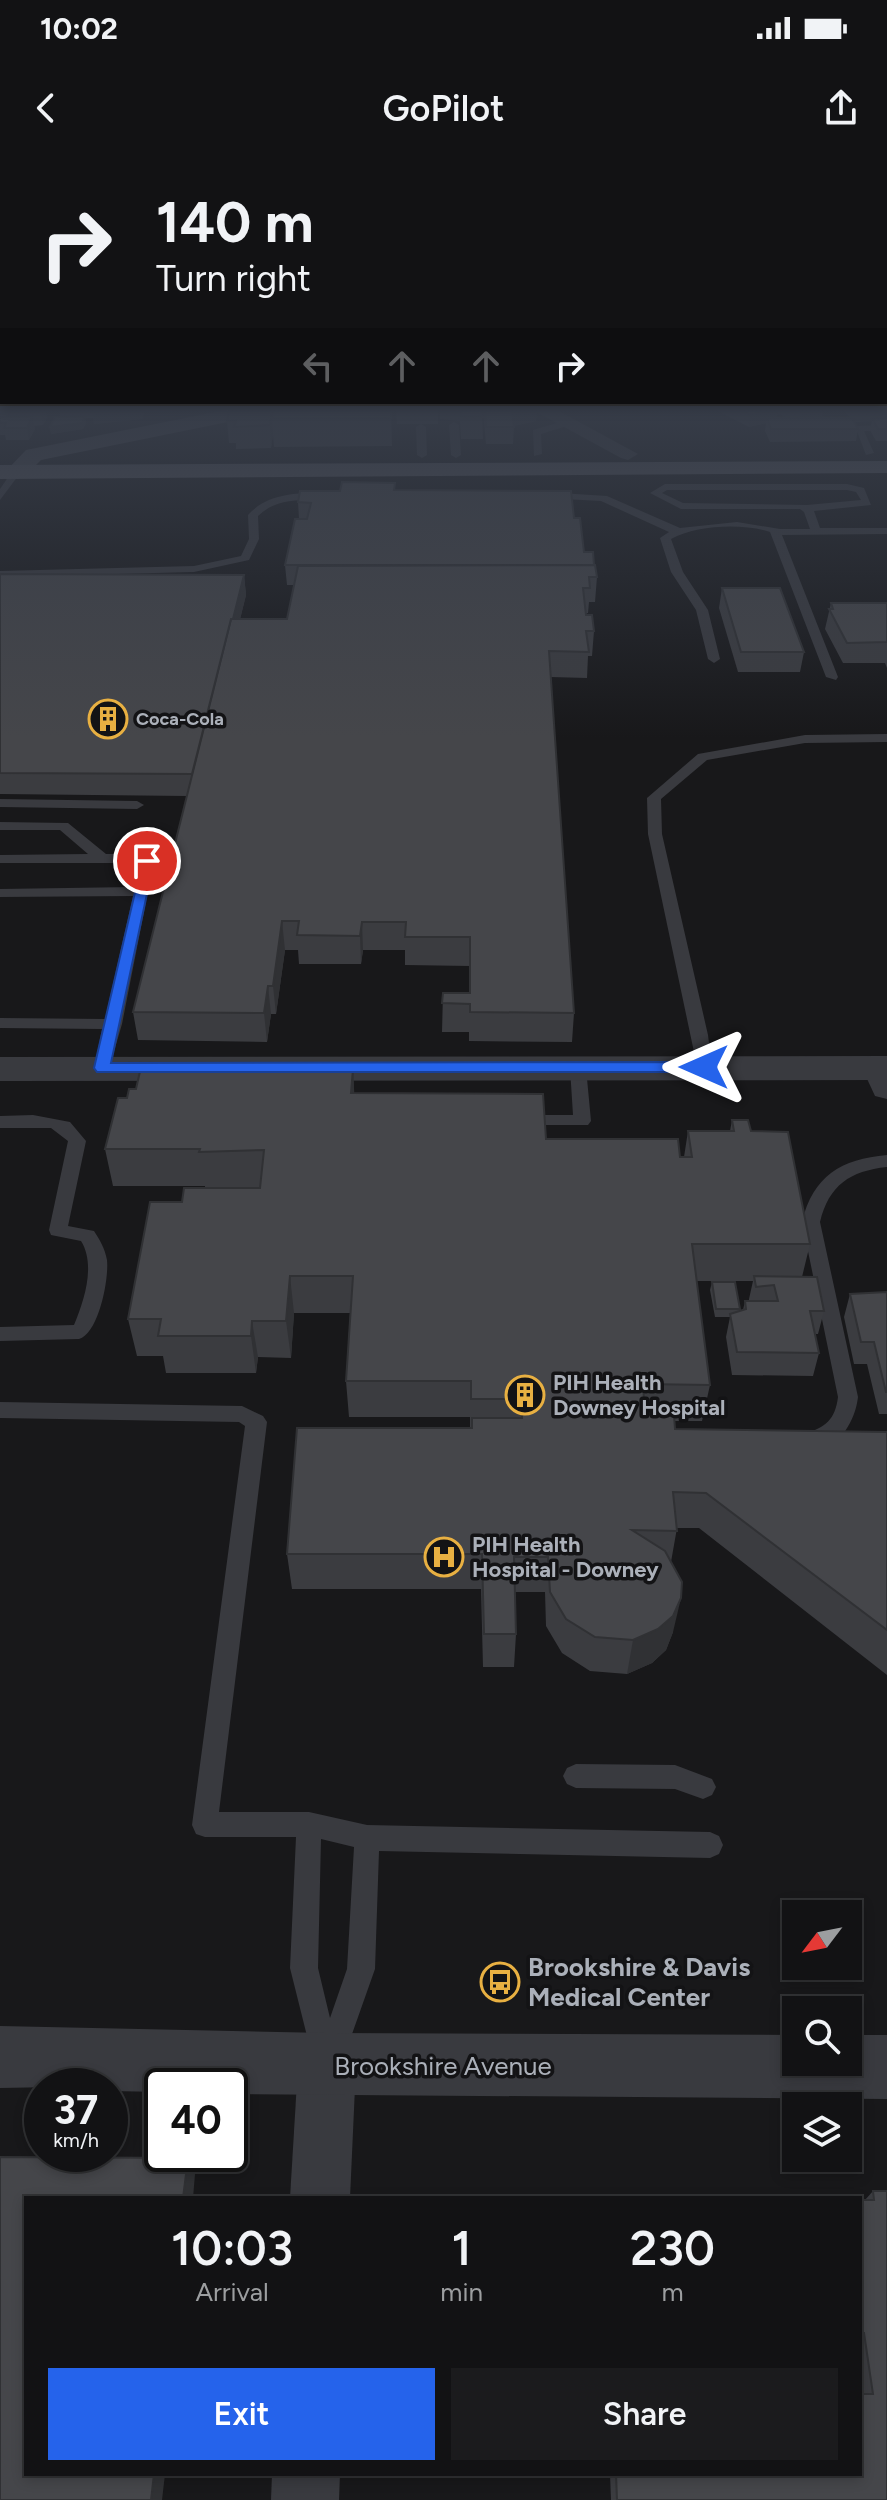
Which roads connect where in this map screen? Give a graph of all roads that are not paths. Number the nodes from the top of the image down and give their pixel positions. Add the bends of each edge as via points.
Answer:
1 (253, 519) edge
2 (651, 519) edge
3 (811, 519) edge
4 (677, 531) junction
5 (776, 531) junction
6 (816, 531) junction
7 (887, 531) edge
8 (0, 574) edge
9 (714, 659) dead end
10 (832, 677) dead end
11 (887, 738) edge
12 (0, 803) edge
13 (137, 805) dead end
14 (0, 826) edge
15 (0, 859) edge
16 (103, 859) junction
17 (141, 891) junction
18 (0, 893) edge
19 (0, 1023) edge
20 (114, 1024) junction
21 (704, 1067) junction
22 (102, 1068) junction
23 (578, 1068) junction
24 (0, 1069) edge
25 (884, 1075) edge
26 (504, 1121) edge
27 (0, 1122) edge
28 (887, 1161) edge
29 (0, 1334) edge
30 (0, 1410) edge
31 (797, 1440) edge
32 (576, 1776) dead end
33 (703, 1787) dead end
34 (309, 1824) junction
35 (367, 1838) junction
36 (710, 1845) dead end
37 (0, 2057) edge
38 (327, 2065) junction
39 (887, 2067) edge
40 (320, 2196) edge
41 (306, 2476) edge
42 (305, 2500) edge

1 - 8 lane via 254,539 245,558 223,564
2 - 4 lane
3 - 6 lane
4 - 5 lane via 757,525
4 - 9 lane via 665,538 677,572 702,610
5 - 6 lane
5 - 10 lane
6 - 7 lane
11 - 21 lane via 805,739 703,757 654,798 655,834
12 - 13 lane
14 - 16 lane via 63,826
15 - 16 lane
16 - 17 lane via 147,861
17 - 18 lane
17 - 20 lane
19 - 20 lane
20 - 22 lane
21 - 23 street
21 - 25 street
22 - 23 street
22 - 24 street
23 - 26 lane via 582,1121
27 - 29 lane via 60,1122 71,1128 77,1141 58,1230 87,1236 96,1248 97,1262 91,1302 79,1332
28 - 31 lane via 859,1162 826,1183 815,1201 811,1222 848,1397 847,1414 828,1436
30 - 34 lane via 248,1415 258,1428 205,1825
32 - 33 lane via 675,1777
34 - 35 lane
34 - 38 lane via 304,1968
35 - 36 lane
35 - 38 lane via 361,1969
37 - 38 street, Brookshire Avenue
38 - 39 street, Brookshire Avenue
38 - 40 street
41 - 42 street

